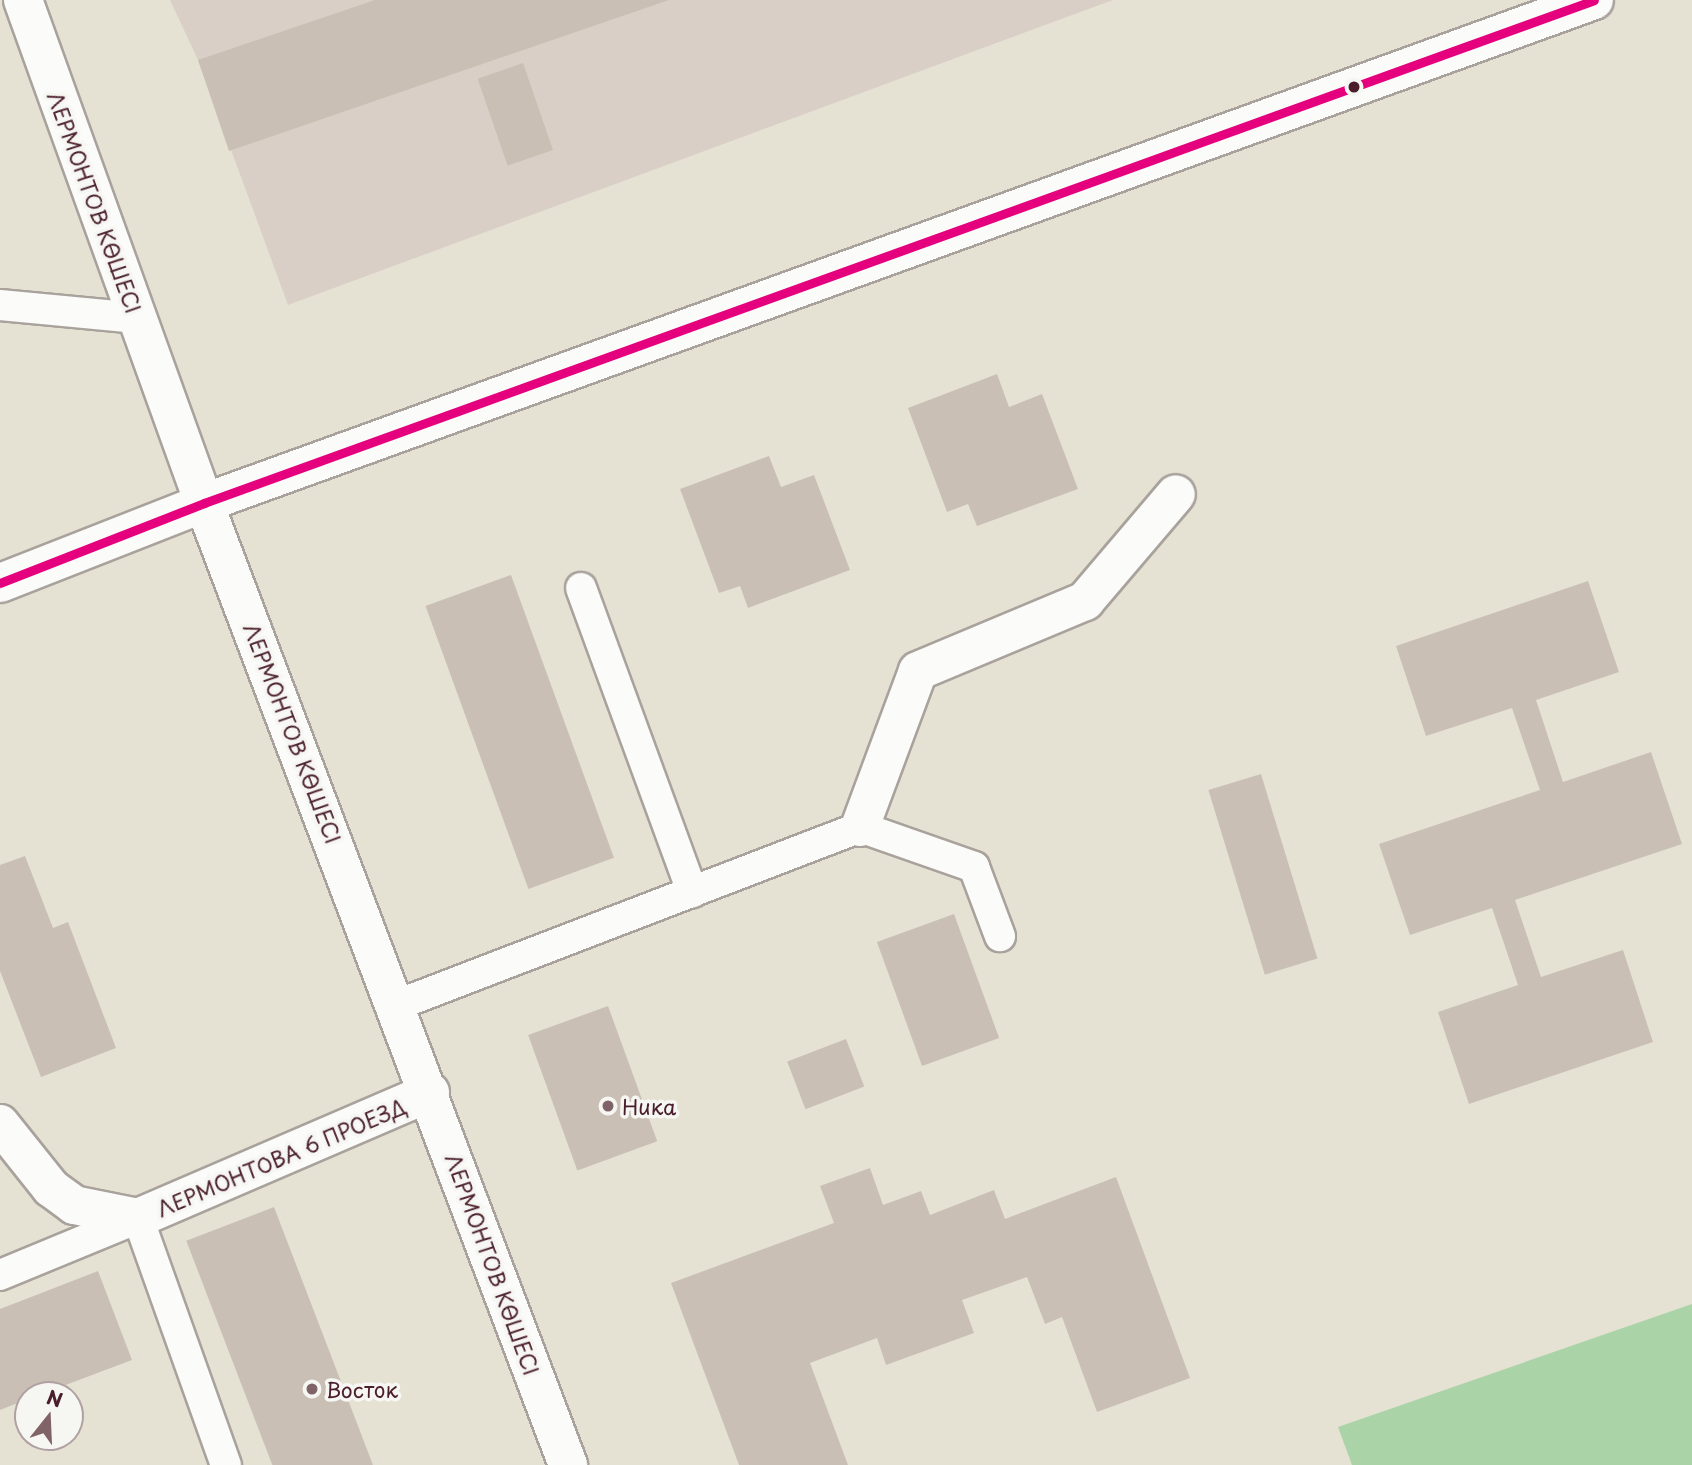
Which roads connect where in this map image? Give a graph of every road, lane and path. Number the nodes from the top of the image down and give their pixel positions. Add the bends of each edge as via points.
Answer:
1 (23, 0) edge
2 (1594, 0) edge
3 (0, 305) edge
4 (137, 318) junction
5 (1176, 494) dead end
6 (204, 503) junction
7 (0, 583) edge
8 (581, 588) dead end
9 (860, 827) junction
10 (692, 892) junction
11 (1000, 936) dead end
12 (397, 1005) junction
13 (430, 1093) junction
14 (0, 1124) edge
15 (138, 1218) junction
16 (0, 1276) edge
17 (226, 1465) edge
18 (568, 1465) edge

1 - 4 street, ЛЕРМОНТОВ КӨШЕСІ
2 - 6 street
3 - 4 lane
4 - 6 street, ЛЕРМОНТОВ КӨШЕСІ
5 - 9 street via 1085,601 918,671
6 - 7 street
6 - 12 street, ЛЕРМОНТОВ КӨШЕСІ
8 - 10 lane
9 - 10 lane
9 - 11 lane via 974,867
10 - 12 lane
12 - 13 street, ЛЕРМОНТОВ КӨШЕСІ
13 - 15 street, ЛЕРМОНТОВА 6 ПРОЕЗД
13 - 18 street, ЛЕРМОНТОВ КӨШЕСІ
14 - 15 street, ЛЕРМОНТОВА 6 ПРОЕЗД via 51,1188 74,1205
15 - 16 lane
15 - 17 lane

